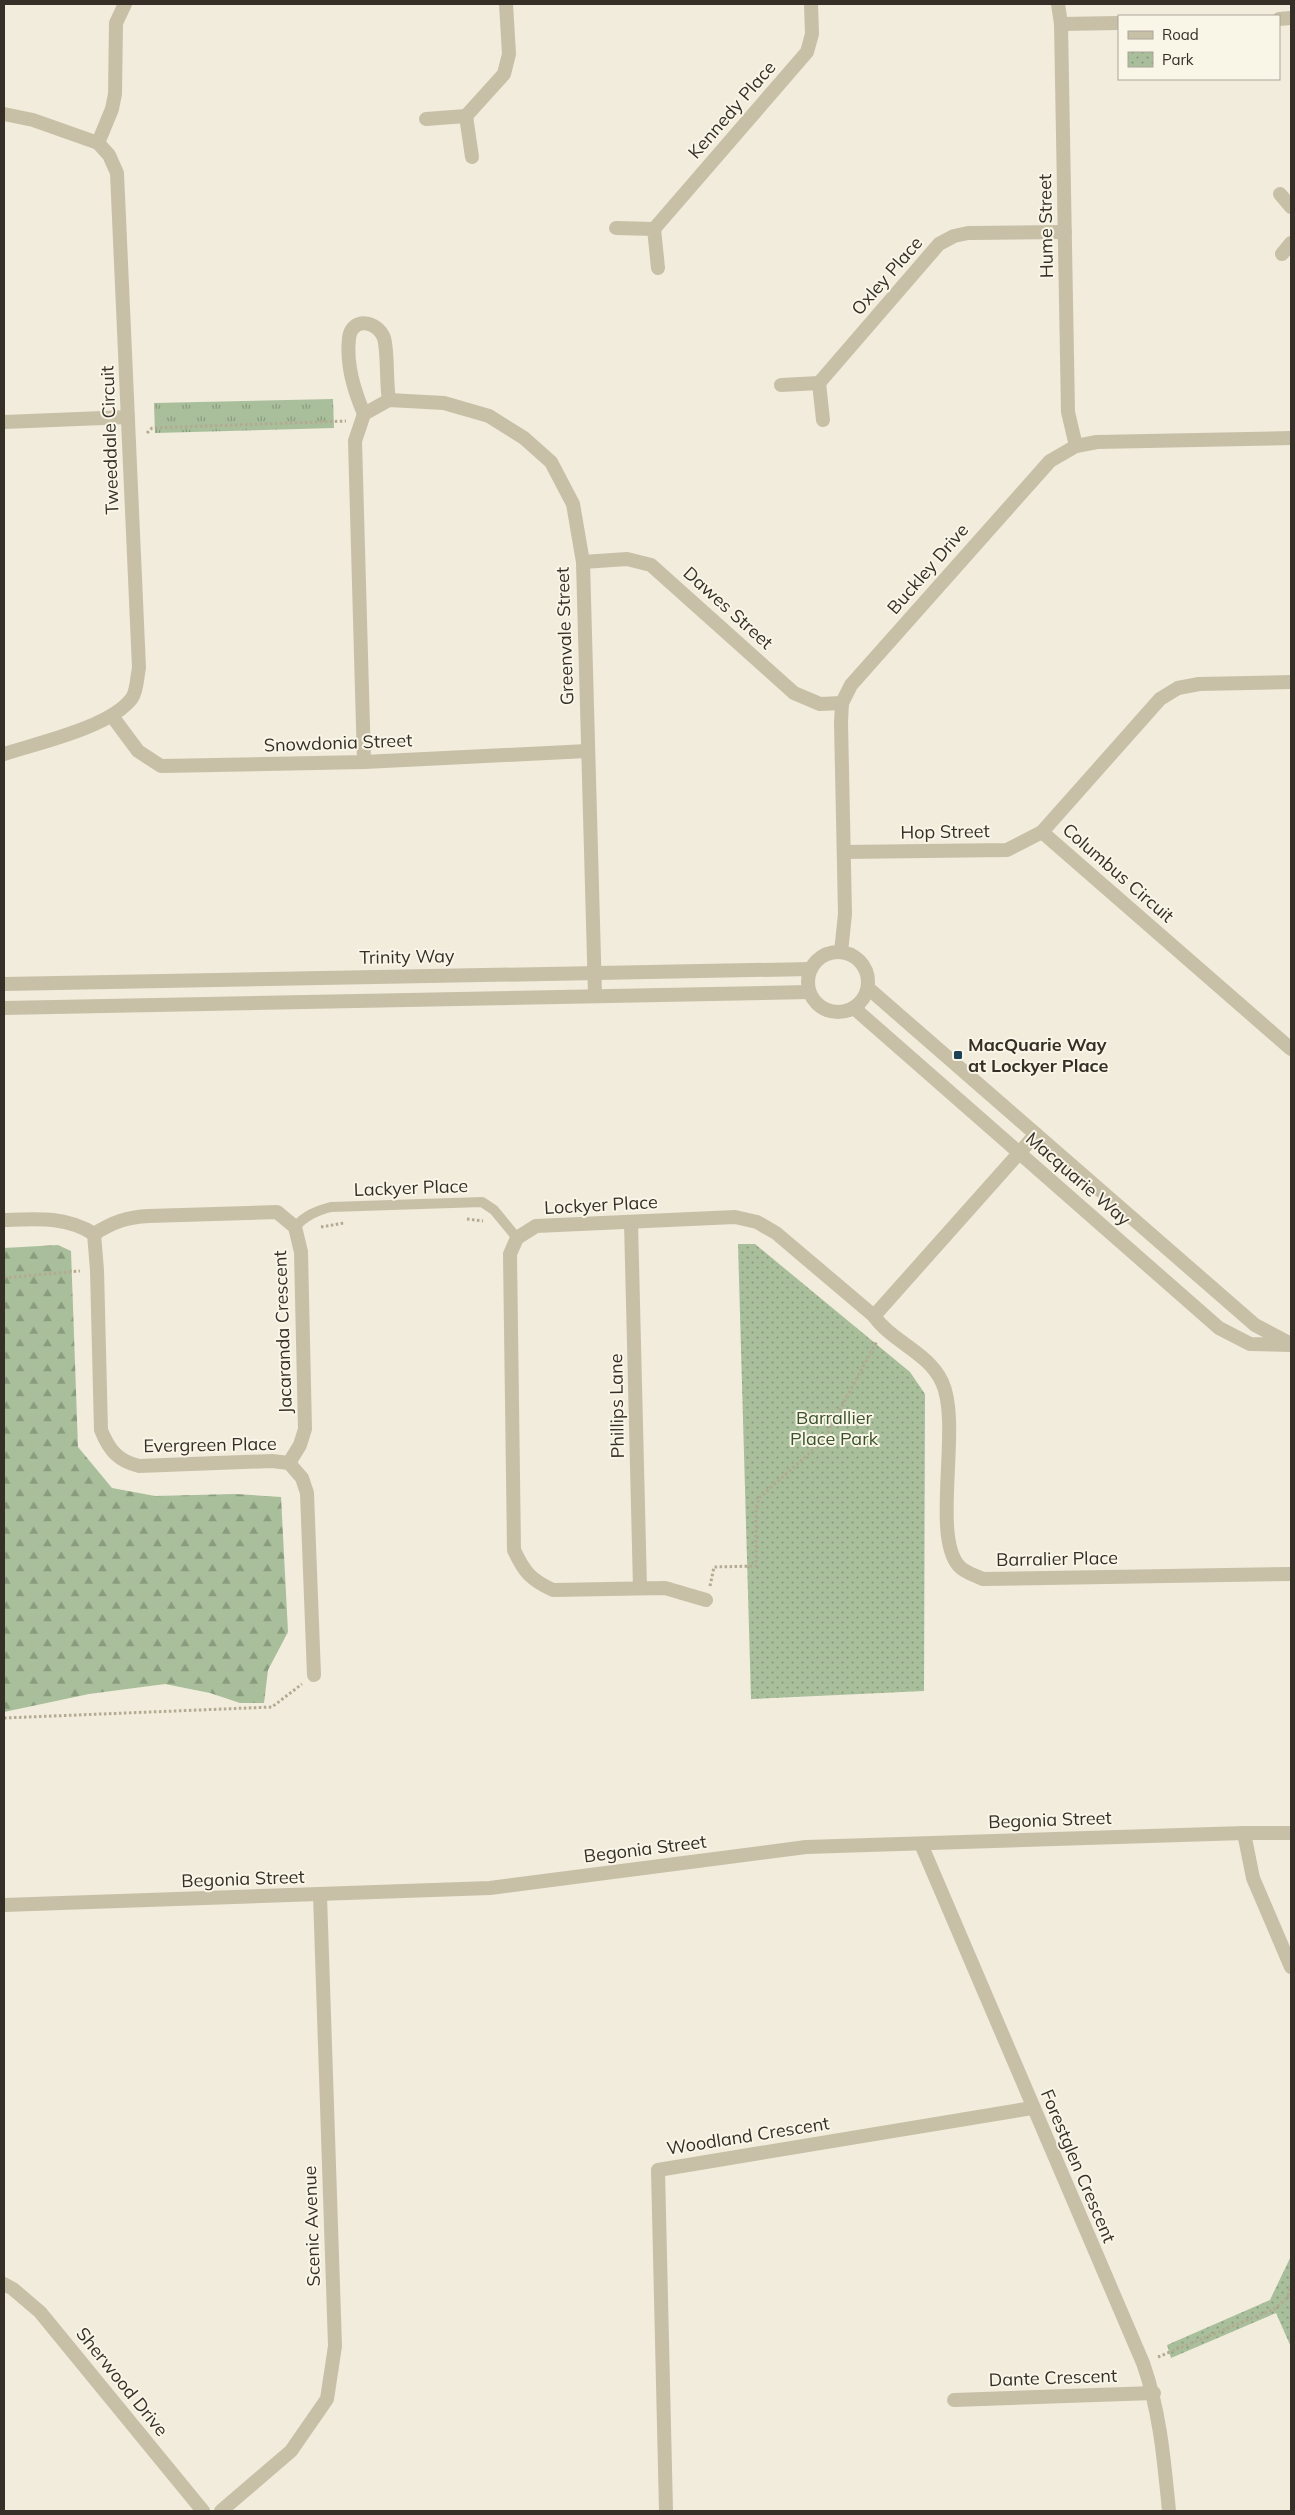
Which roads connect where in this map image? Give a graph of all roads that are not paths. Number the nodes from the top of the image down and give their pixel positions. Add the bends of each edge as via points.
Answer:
1 (125, 4) edge
2 (506, 4) edge
3 (811, 4) edge
4 (1058, 4) edge
5 (1118, 23) edge
6 (1061, 24) junction
7 (4, 114) edge
8 (466, 116) junction
9 (426, 118) dead end
10 (98, 143) junction
11 (472, 157) dead end
12 (1280, 194) dead end
13 (1291, 207) edge
14 (616, 228) dead end
15 (654, 229) junction
16 (1065, 232) junction
17 (1291, 243) edge
18 (1282, 254) dead end
19 (658, 268) dead end
20 (819, 383) junction
21 (782, 385) dead end
22 (389, 400) junction
23 (128, 417) junction
24 (362, 418) junction
25 (823, 420) dead end
26 (4, 422) edge
27 (1291, 438) edge
28 (1076, 446) junction
29 (583, 562) junction
30 (1291, 682) edge
31 (842, 703) junction
32 (112, 716) junction
33 (587, 751) junction
34 (4, 754) edge
35 (364, 762) junction
36 (1042, 832) junction
37 (844, 852) junction
38 (841, 952) junction
39 (811, 969) junction
40 (596, 972) junction
41 (4, 984) edge
42 (868, 988) junction
43 (809, 992) junction
44 (595, 994) junction
45 (4, 1008) edge
46 (854, 1008) junction
47 (1291, 1048) edge
48 (1036, 1134) junction
49 (1019, 1153) junction
50 (4, 1220) edge
51 (631, 1222) junction
52 (295, 1227) junction
53 (94, 1234) junction
54 (517, 1238) junction
55 (874, 1316) junction
56 (1291, 1345) edge
57 (289, 1463) junction
58 (1291, 1574) edge
59 (640, 1588) junction
60 (706, 1600) road end
61 (314, 1675) road end
62 (1244, 1833) junction
63 (1291, 1833) edge
64 (920, 1844) junction
65 (320, 1895) junction
66 (4, 1905) edge
67 (1291, 1968) edge
68 (1032, 2108) junction
69 (4, 2284) edge
70 (1154, 2393) junction
71 (954, 2400) dead end
72 (203, 2511) edge
73 (221, 2511) edge
74 (666, 2511) edge
75 (1169, 2511) edge

1 - 10 street via 116,23 115,94
2 - 8 street via 509,54 504,74
3 - 15 street, Kennedy Place via 812,34 807,52
4 - 6 street, Hume Street
5 - 6 street
6 - 16 street, Hume Street
7 - 10 street via 33,120
8 - 9 street
8 - 11 street
10 - 23 street, Tweeddale Circuit via 109,155 117,173
12 - 13 street
14 - 15 street
15 - 19 street
16 - 20 street, Oxley Place via 968,232 939,244
16 - 28 street, Hume Street via 1068,412
17 - 18 street
20 - 21 street
20 - 25 street
22 - 24 street
22 - 24 street via 384,340 379,328 370,323 360,324 353,328 349,338 351,383
22 - 29 street, Greenvale Street via 444,403 489,416 524,438 551,462 573,504
23 - 26 street
23 - 32 street, Tweeddale Circuit via 139,668 133,697
24 - 35 street via 355,441
27 - 28 street, Buckley Drive via 1097,442
28 - 31 street, Buckley Drive via 1050,460 851,685
29 - 31 street, Dawes Street via 626,560 651,565 794,693 820,704
29 - 33 street, Greenvale Street
30 - 36 street, Columbus Circuit via 1199,684 1178,688 1160,699
31 - 37 street
32 - 34 street, Tweeddale Circuit
32 - 35 street, Snowdonia Street via 138,751 161,766
33 - 35 street, Snowdonia Street
33 - 40 street, Greenvale Street
36 - 37 street, Hop Street via 1007,850
36 - 47 street, Columbus Circuit
37 - 38 street via 845,914
38 - 39 street via 823,956
38 - 42 street via 863,964
39 - 40 street, Trinity Way
39 - 43 street
40 - 41 street, Trinity Way
40 - 44 street, Greenvale Street
42 - 46 street via 863,1000
42 - 48 street, Macquarie Way
43 - 44 street
43 - 46 street via 816,1003 828,1011 842,1013
44 - 45 street
46 - 49 street, Macquarie Way
48 - 49 street
48 - 56 street, Macquarie Way via 1255,1325
49 - 55 street
49 - 56 street, Macquarie Way via 1219,1328 1250,1344
50 - 53 street via 54,1219 79,1224
51 - 54 street, Lockyer Place via 536,1226
51 - 55 street, Lockyer Place via 735,1217 757,1222 776,1232
51 - 59 street, Phillips Lane
52 - 53 street, Jacaranda Crescent via 277,1212 131,1216
52 - 54 lane, Lackyer Place via 302,1218 331,1207 482,1202 494,1210
52 - 57 street, Jacaranda Crescent via 301,1252 305,1429
53 - 57 street, Evergreen Place via 98,1270 102,1430 108,1446 126,1463 139,1466
54 - 59 street via 510,1254 514,1550 523,1569 538,1584 553,1590
55 - 58 street, Barralier Place via 883,1329 930,1364 942,1382 948,1404 948,1541 960,1566 983,1579
57 - 61 street, Evergreen Place via 302,1478 308,1492
59 - 60 street via 665,1588
62 - 63 street, Begonia Street
62 - 64 street, Begonia Street
62 - 67 street via 1253,1878
64 - 65 street, Begonia Street via 806,1848 490,1888
64 - 68 street, Forestglen Crescent
65 - 66 street, Begonia Street
65 - 73 street, Scenic Avenue via 335,2346 327,2398 291,2452
68 - 70 street, Forestglen Crescent
68 - 74 street, Woodland Crescent via 658,2170
69 - 72 street, Sherwood Drive via 40,2312
70 - 71 street, Dante Crescent
70 - 75 street, Forestglen Crescent

